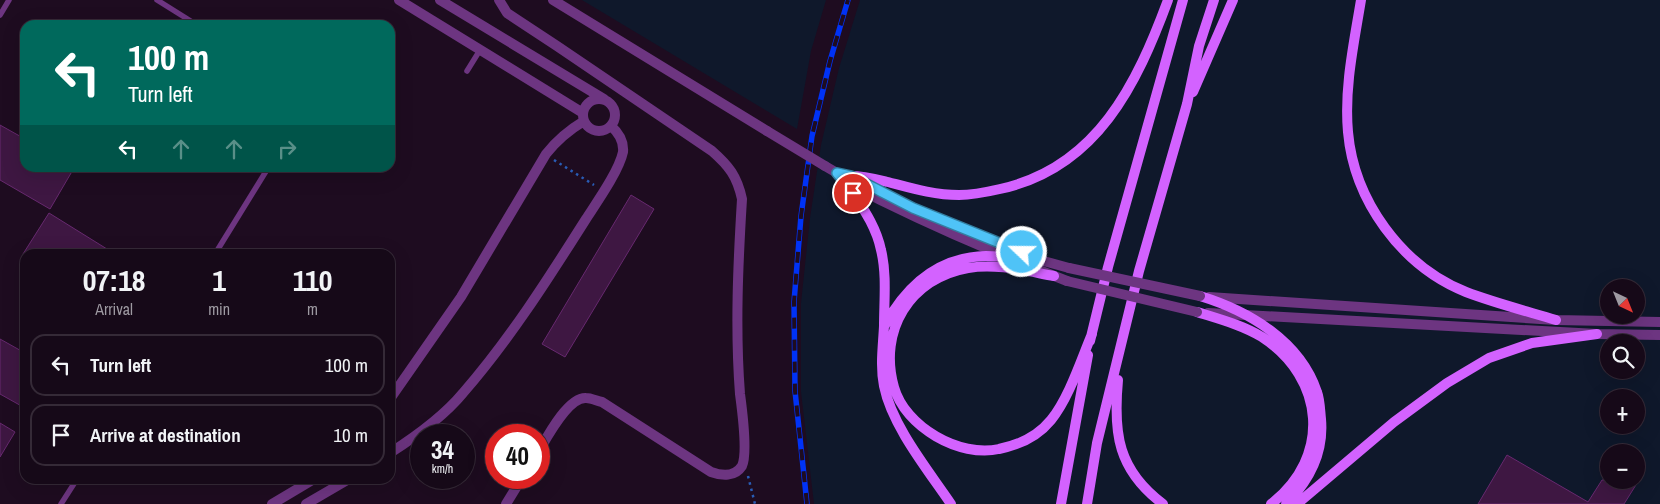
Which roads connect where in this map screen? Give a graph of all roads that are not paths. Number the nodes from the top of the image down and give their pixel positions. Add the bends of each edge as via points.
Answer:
1 (9, 0) edge
2 (157, 0) edge
3 (399, 0) edge
4 (440, 0) edge
5 (499, 0) edge
6 (553, 0) edge
7 (1168, 0) edge
8 (1183, 0) edge
9 (1214, 0) edge
10 (1232, 0) edge
11 (1361, 0) edge
12 (0, 15) edge
13 (189, 20) edge
14 (480, 50) junction
15 (467, 70) dead end
16 (604, 99) junction
17 (1187, 104) junction
18 (584, 117) junction
19 (611, 126) junction
20 (266, 172) edge
21 (849, 179) junction
22 (218, 249) edge
23 (1008, 258) junction
24 (1040, 260) junction
25 (1054, 276) junction
26 (1200, 296) junction
27 (1197, 312) junction
28 (1249, 316) junction
29 (1556, 320) junction
30 (1660, 322) edge
31 (884, 328) junction
32 (1092, 334) junction
33 (1597, 334) junction
34 (1660, 335) edge
35 (1122, 345) junction
36 (395, 392) edge
37 (550, 434) edge
38 (395, 450) edge
39 (74, 484) edge
40 (306, 484) edge
41 (340, 484) edge
42 (515, 489) edge
43 (61, 504) edge
44 (272, 504) edge
45 (306, 504) edge
46 (506, 504) edge
47 (951, 504) edge
48 (1061, 504) edge
49 (1087, 504) edge
50 (1163, 504) edge
51 (1271, 504) edge
52 (1286, 504) edge
53 (1297, 504) edge

1 - 12 lane
2 - 13 lane
3 - 14 street
4 - 16 street
5 - 37 street via 507,13 712,151 733,173 742,199 736,292 744,432 741,466 733,474 711,472 602,402 586,398 567,409
6 - 21 street, bridge
7 - 21 main road via 1142,65 1121,102 1101,129 1064,163 1024,183 984,193 959,195 930,193 864,177
8 - 32 main road
9 - 17 main road via 1199,46
10 - 17 main road
11 - 29 main road via 1350,71 1348,132 1353,161 1376,215 1415,260 1439,278 1465,291
14 - 15 lane
14 - 18 street
16 - 18 street via 590,102
16 - 19 street via 615,110
17 - 35 main road via 1139,271
18 - 19 street via 587,126 596,131
18 - 36 street via 546,154 461,296
19 - 38 street via 622,141 620,160 513,332 462,395 416,436
20 - 22 lane
21 - 23 street via 925,222
21 - 24 street
21 - 31 main road via 881,250 885,279
23 - 24 main road
23 - 25 street
23 - 31 main road via 966,258 932,272 900,300
24 - 26 street, bridge
25 - 27 street, bridge
25 - 32 main road via 992,267 968,268 948,273 919,290 900,314 891,343 890,368 894,388 904,406 922,426 952,445 989,451 1012,446 1034,435 1051,419 1064,399
26 - 28 main road
26 - 29 street
27 - 28 street
27 - 51 main road via 1243,327 1261,337 1296,369 1308,391 1313,410 1310,447 1294,482
28 - 33 street
28 - 52 main road via 1292,350 1305,365 1318,394 1322,429 1316,461 1300,490
29 - 30 street
31 - 47 main road via 881,364 891,409
32 - 48 main road
33 - 34 street
33 - 53 main road via 1532,343 1488,358 1394,422
35 - 49 main road via 1097,443
35 - 50 main road via 1116,430 1120,447 1138,481
39 - 43 lane
40 - 44 street
41 - 45 street
42 - 46 street

